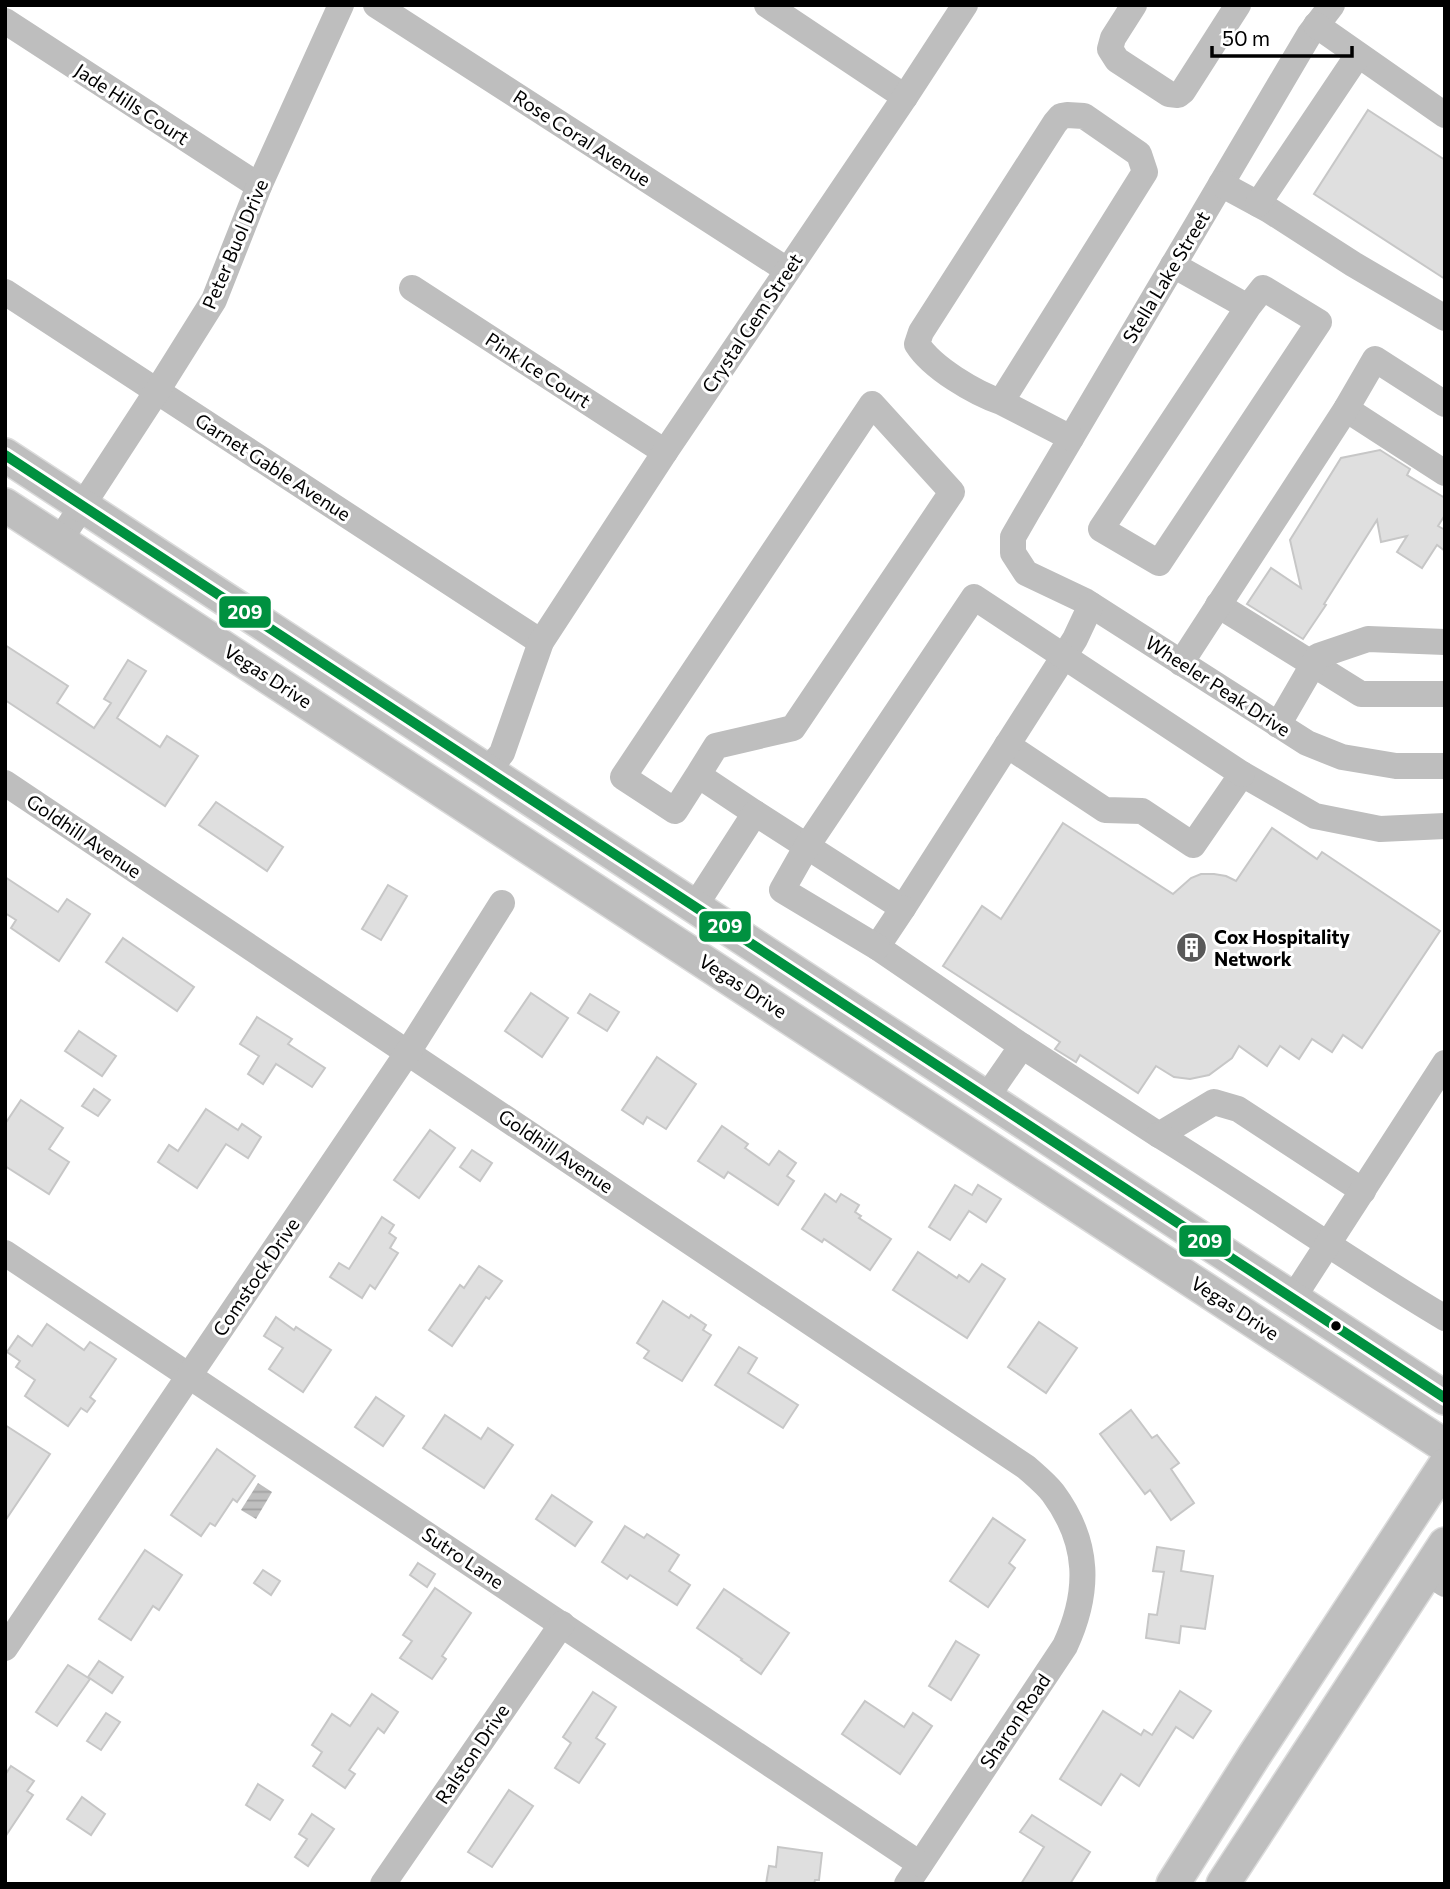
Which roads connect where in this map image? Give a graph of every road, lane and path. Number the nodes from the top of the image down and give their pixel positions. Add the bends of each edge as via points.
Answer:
1 (341, 5) edge
2 (376, 5) edge
3 (768, 5) edge
4 (965, 5) edge
5 (1134, 5) edge
6 (1238, 5) edge
7 (1324, 15) edge
8 (5, 22) edge
9 (1358, 55) junction
10 (905, 97) junction
11 (1445, 115) edge
12 (1221, 184) junction
13 (259, 186) junction
14 (1258, 204) junction
15 (1172, 265) junction
16 (787, 271) junction
17 (412, 288) dead end
18 (5, 292) edge
19 (1248, 307) junction
20 (1445, 318) edge
21 (157, 391) junction
22 (1001, 402) junction
23 (1445, 404) edge
24 (1346, 409) junction
25 (1071, 438) junction
26 (665, 452) junction
27 (5, 455) edge
28 (1445, 473) edge
29 (5, 505) edge
30 (82, 505) junction
31 (60, 540) junction
32 (1013, 554) joint
33 (1091, 605) junction
34 (1218, 605) junction
35 (541, 642) junction
36 (1445, 642) edge
37 (1064, 656) junction
38 (1181, 663) junction
39 (1312, 665) junction
40 (1445, 694) edge
41 (1278, 724) junction
42 (1007, 745) junction
43 (1445, 766) edge
44 (487, 771) junction
45 (698, 775) junction
46 (1242, 775) junction
47 (5, 783) edge
48 (755, 813) junction
49 (1445, 826) edge
50 (807, 846) junction
51 (502, 903) dead end
52 (695, 906) junction
53 (903, 908) junction
54 (673, 941) junction
55 (877, 947) junction
56 (1022, 1046) junction
57 (408, 1052) junction
58 (1445, 1063) edge
59 (986, 1098) junction
60 (1159, 1135) junction
61 (1363, 1191) junction
62 (1328, 1245) junction
63 (5, 1253) edge
64 (1293, 1298) junction
65 (1445, 1318) edge
66 (190, 1376) junction
67 (1445, 1398) edge
68 (1445, 1446) edge
69 (1445, 1465) edge
70 (1078, 1544) joint
71 (1445, 1544) edge
72 (1436, 1578) edge
73 (562, 1624) junction
74 (5, 1648) edge
75 (914, 1874) edge
76 (383, 1884) edge
77 (1173, 1884) edge
78 (1223, 1884) edge

1 - 13 street, Peter Buol Drive
2 - 16 street, Rose Coral Avenue
3 - 10 street
4 - 10 street, Crystal Gem Street
5 - 6 street via 1110,49 1117,60 1168,94 1178,95
7 - 9 street
7 - 12 street, Stella Lake Street
8 - 13 street, Jade Hills Court
9 - 11 street
9 - 14 street
10 - 16 street, Crystal Gem Street
12 - 14 street
12 - 15 street, Stella Lake Street
13 - 21 street, Peter Buol Drive via 214,300
14 - 20 street
15 - 19 street
15 - 25 street, Stella Lake Street
16 - 26 street, Crystal Gem Street
17 - 26 street, Pink Ice Court
18 - 21 street, Garnet Gable Avenue
19 - 19 street via 1263,288 1319,322 1159,563 1101,529
21 - 30 street, Peter Buol Drive
21 - 35 street, Garnet Gable Avenue
22 - 22 street via 925,356 918,344 921,332 1055,123 1061,116 1084,116 1139,154 1145,172
22 - 25 street
23 - 24 street via 1375,359
24 - 28 street
24 - 34 street
25 - 32 street, Stella Lake Street via 1013,537
26 - 35 street, Crystal Gem Street
27 - 30 main road, Vegas Drive
29 - 31 main road, Vegas Drive
30 - 31 street, Peter Buol Drive
30 - 44 main road, Vegas Drive
31 - 54 main road, Vegas Drive
32 - 33 street, Wheeler Peak Drive via 1026,573
33 - 37 street
33 - 38 street, Wheeler Peak Drive
34 - 38 street
34 - 39 street
35 - 44 street, Crystal Gem Street via 502,753
36 - 39 street via 1368,639 1318,656
37 - 42 street
37 - 46 street
37 - 50 street via 974,597
38 - 41 street, Wheeler Peak Drive
39 - 40 street via 1361,694
39 - 41 street
41 - 43 street, Wheeler Peak Drive via 1307,743 1342,757 1396,766
42 - 46 street via 1105,810 1142,811 1193,845
42 - 53 street
44 - 52 main road, Vegas Drive
45 - 45 street via 675,811 623,777 872,404 952,492 793,728 716,746
45 - 48 street
46 - 49 street via 1315,816 1380,829
47 - 57 street, Goldhill Avenue
48 - 50 street
48 - 52 street
50 - 53 street
50 - 55 street via 782,890
51 - 57 street, Comstock Drive
52 - 54 main road
52 - 59 main road, Vegas Drive
53 - 55 street
54 - 68 main road, Vegas Drive
55 - 56 street
56 - 59 street
56 - 60 street
57 - 66 street, Comstock Drive
57 - 70 street, Goldhill Avenue via 1026,1467 1052,1492
58 - 61 street
59 - 64 main road, Vegas Drive
60 - 61 street via 1214,1102 1238,1109
60 - 62 street
61 - 62 street
62 - 64 street
62 - 65 street
63 - 66 street, Sutro Lane
64 - 67 main road, Vegas Drive
66 - 73 street, Sutro Lane
66 - 74 street, Comstock Drive
69 - 77 main road
70 - 75 street, Sharon Road via 1082,1599 1065,1646
71 - 72 main road
72 - 78 main road
73 - 75 street, Sutro Lane
73 - 76 street, Ralston Drive

